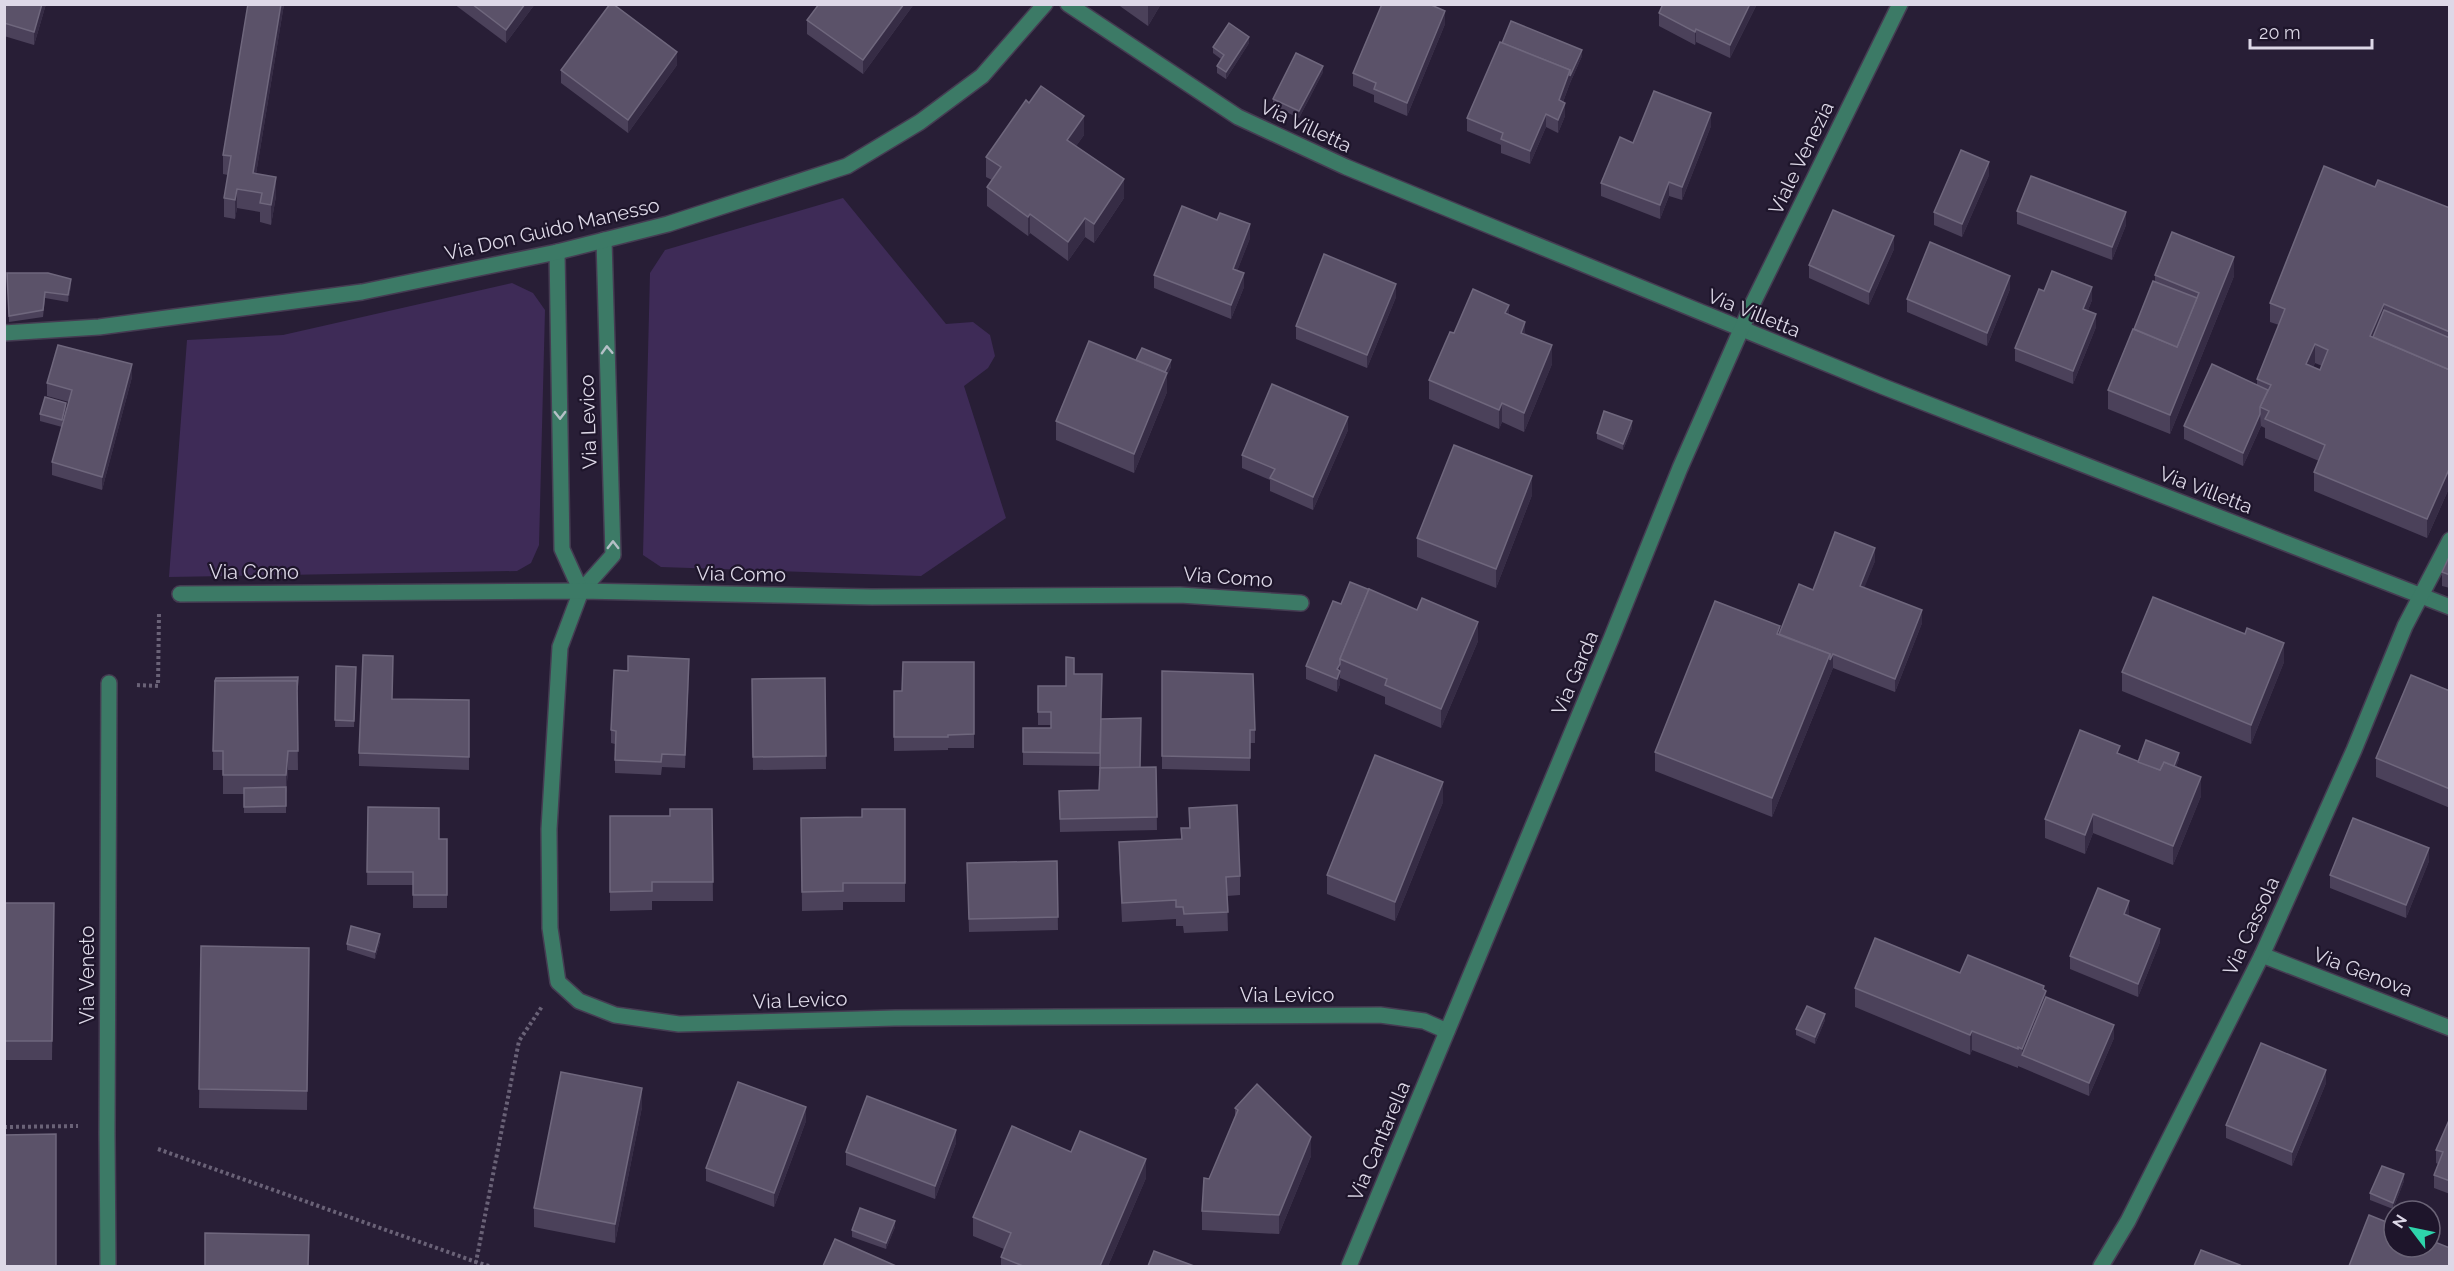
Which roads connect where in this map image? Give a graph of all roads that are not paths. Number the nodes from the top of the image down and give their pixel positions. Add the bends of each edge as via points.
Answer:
1 (1045, 4) edge
2 (1068, 4) edge
3 (1900, 4) edge
4 (604, 240) junction
5 (557, 252) junction
6 (1741, 330) junction
7 (4, 333) edge
8 (2450, 540) edge
9 (581, 591) junction
10 (180, 594) road end
11 (2420, 595) junction
12 (1301, 603) dead end
13 (2450, 608) edge
14 (109, 683) road end
15 (2262, 955) junction
16 (2450, 1028) edge
17 (1447, 1031) junction
18 (108, 1266) edge
19 (1349, 1266) edge
20 (2101, 1266) edge

1 - 4 street, Via Don Guido Manesso via 982,76 920,122 847,166 668,224
2 - 6 street, Via Villetta via 1238,117 1357,172
3 - 6 street, Viale Venezia
4 - 5 street, Via Don Guido Manesso
9 -> 4 street, Via Levico via 613,555
5 - 7 street, Via Don Guido Manesso via 362,292 99,327
5 -> 9 street, Via Levico via 562,549
6 - 11 street, Via Villetta
6 - 17 street, Via Garda
8 - 11 street, Via Cassola
9 - 10 street, Via Como
9 - 12 street, Via Como via 872,597 1180,595
9 - 17 street, Via Levico via 560,647 549,829 550,928 558,982 579,1001 615,1015 679,1024 895,1018 1380,1015 1424,1021
11 - 13 street, Via Villetta
11 - 15 street, Via Cassola
14 - 18 street, Via Veneto
15 - 16 street, Via Genova
15 - 20 street, Via Cassola via 2128,1221
17 - 19 street, Via Cantarella

